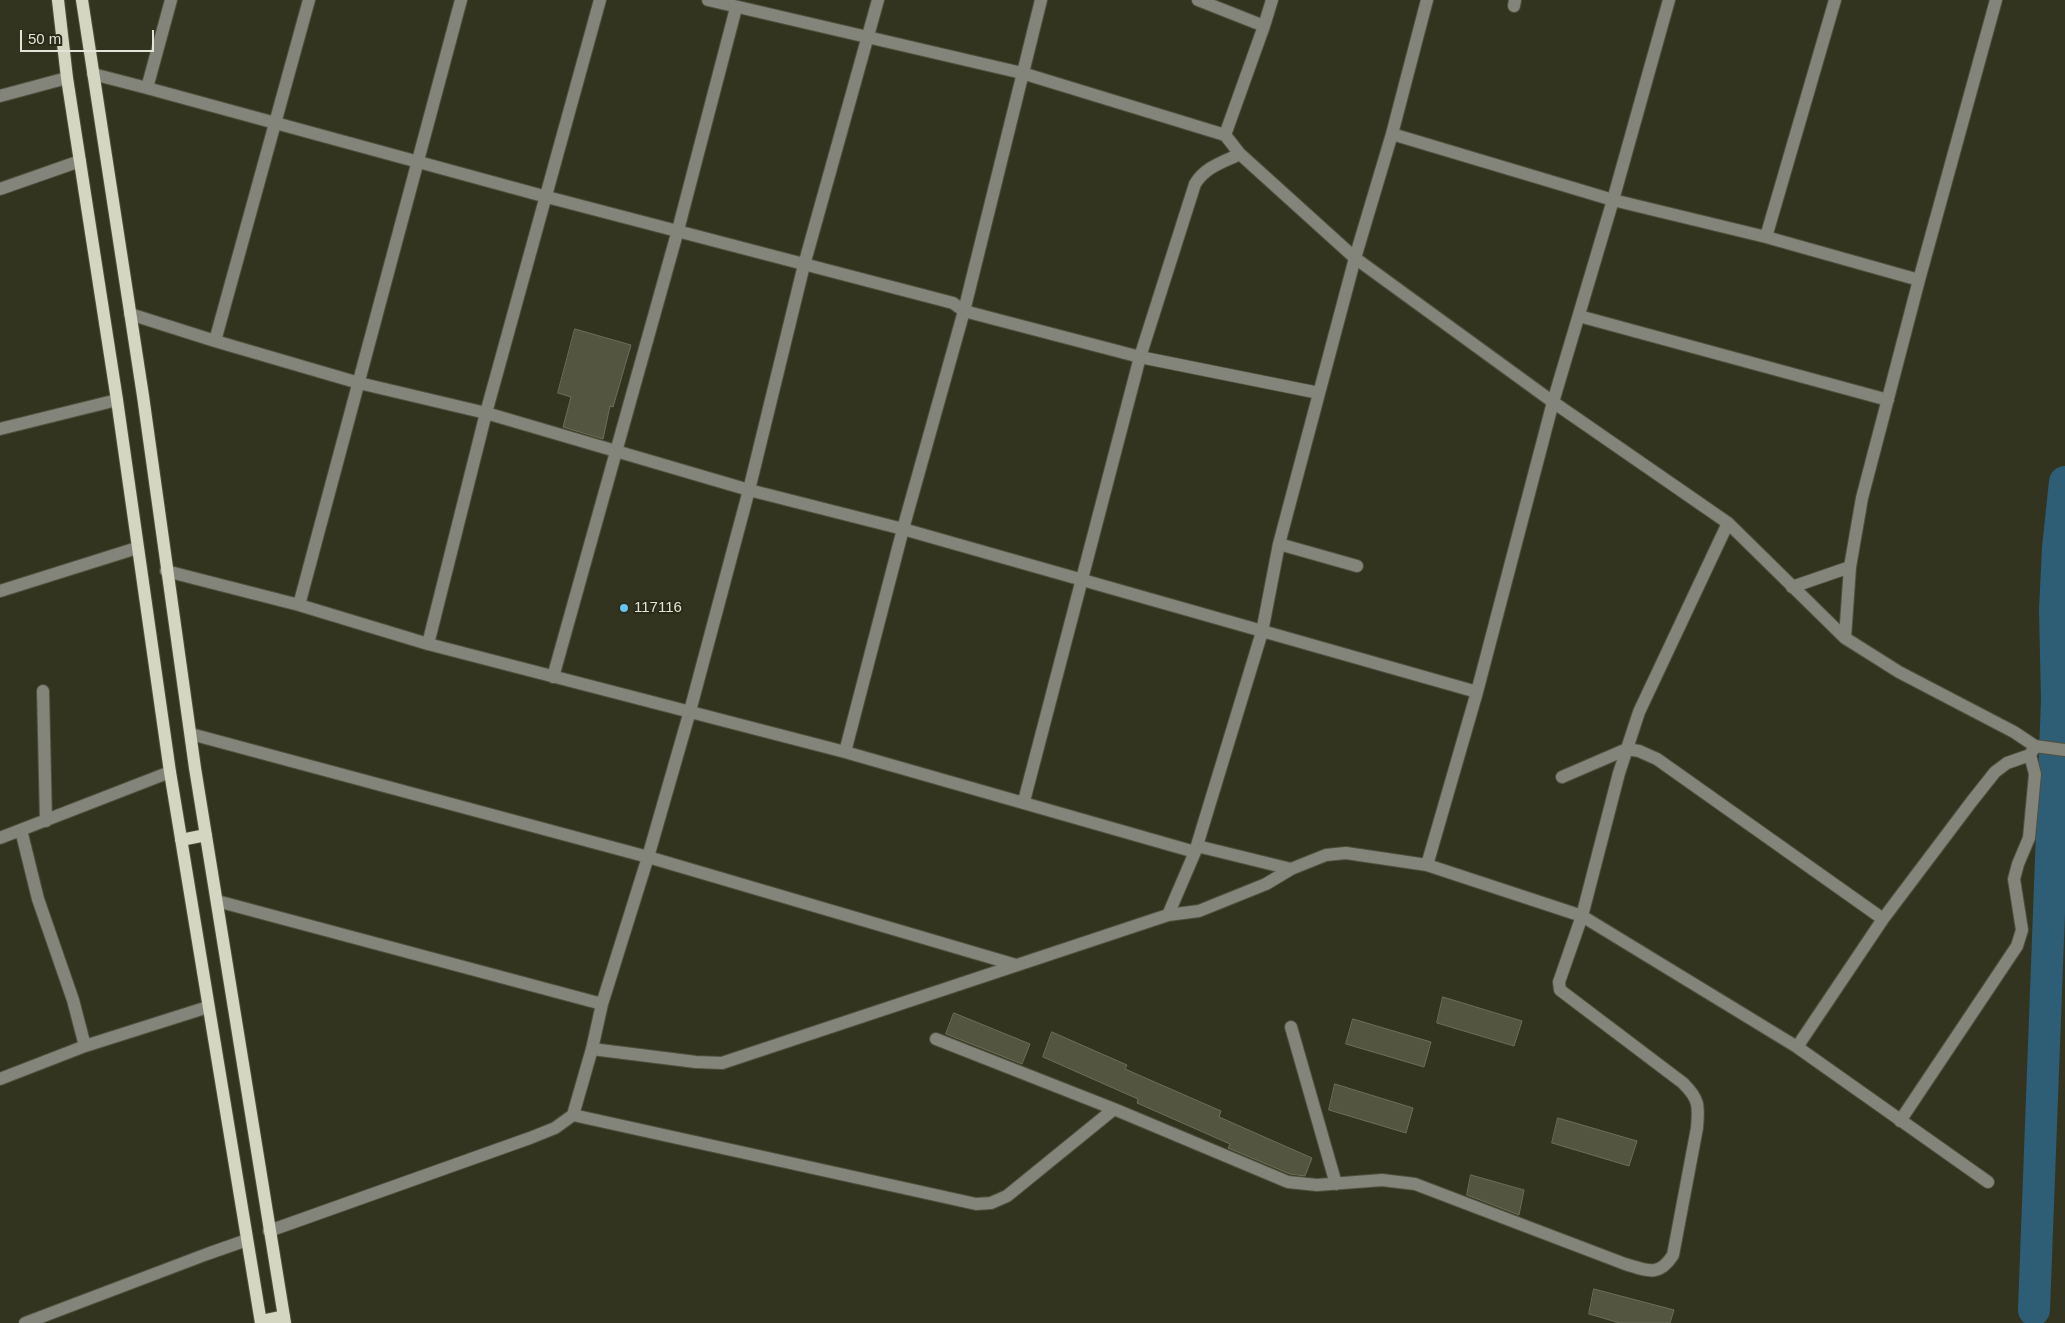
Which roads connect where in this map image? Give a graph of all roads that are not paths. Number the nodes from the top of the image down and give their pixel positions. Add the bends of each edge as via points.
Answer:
1 (58, 0) edge
2 (82, 0) edge
3 (171, 0) edge
4 (309, 0) edge
5 (461, 0) edge
6 (600, 0) edge
7 (708, 0) edge
8 (878, 0) edge
9 (1041, 0) edge
10 (1198, 0) edge
11 (1272, 0) edge
12 (1427, 0) edge
13 (1669, 0) edge
14 (1835, 0) edge
15 (1996, 0) edge
16 (736, 8) junction
17 (1264, 26) junction
18 (866, 37) junction
19 (1022, 73) junction
20 (93, 74) junction
21 (67, 78) junction
22 (147, 88) junction
23 (0, 96) edge
24 (275, 123) junction
25 (1392, 134) junction
26 (1225, 136) junction
27 (1240, 154) junction
28 (80, 161) junction
29 (418, 162) junction
30 (0, 189) edge
31 (547, 196) junction
32 (1613, 200) junction
33 (678, 230) junction
34 (1766, 237) junction
35 (1355, 258) junction
36 (804, 265) junction
37 (1919, 280) junction
38 (964, 311) junction
39 (130, 314) junction
40 (1578, 316) junction
41 (214, 341) junction
42 (1140, 357) junction
43 (359, 383) junction
44 (1319, 393) junction
45 (117, 400) junction
46 (1888, 400) junction
47 (1553, 402) junction
48 (486, 413) junction
49 (0, 429) edge
50 (616, 452) junction
51 (749, 490) junction
52 (1728, 523) junction
53 (903, 529) junction
54 (1279, 544) junction
55 (137, 548) junction
56 (1357, 566) dead end
57 (1850, 567) junction
58 (166, 571) junction
59 (1082, 579) junction
60 (1792, 587) junction
61 (0, 591) edge
62 (299, 605) junction
63 (1262, 632) junction
64 (1845, 638) junction
65 (428, 644) junction
66 (553, 677) junction
67 (43, 691) dead end
68 (1477, 692) junction
69 (690, 711) junction
70 (191, 734) junction
71 (1627, 750) junction
72 (2065, 750) edge
73 (2033, 751) junction
74 (845, 752) junction
75 (170, 772) junction
76 (1562, 777) dead end
77 (1024, 801) junction
78 (46, 821) junction
79 (21, 830) junction
80 (206, 835) junction
81 (0, 838) edge
82 (181, 840) junction
83 (1196, 849) junction
84 (648, 857) junction
85 (1427, 865) junction
86 (1291, 869) junction
87 (217, 901) junction
88 (1168, 916) junction
89 (1582, 916) junction
90 (1883, 919) junction
91 (1016, 965) junction
92 (602, 1004) junction
93 (208, 1007) junction
94 (1291, 1027) dead end
95 (936, 1039) dead end
96 (85, 1046) junction
97 (1797, 1047) junction
98 (592, 1049) junction
99 (0, 1079) edge
100 (1114, 1110) junction
101 (573, 1115) junction
102 (1900, 1121) junction
103 (1988, 1182) dead end
104 (1336, 1184) junction
105 (270, 1231) junction
106 (247, 1240) junction
107 (284, 1319) edge
108 (261, 1322) edge
109 (25, 1323) edge

1 - 21 main road
2 - 20 main road
3 - 22 street
4 - 24 street
5 - 29 street
6 - 31 street
7 - 16 street
8 - 18 street
9 - 19 street
10 - 17 street
11 - 17 street
12 - 25 street
13 - 32 street
14 - 34 street
15 - 37 street
16 - 18 street
16 - 33 street
17 - 26 street
18 - 19 street
18 - 36 street
19 - 26 street
19 - 38 street
20 - 22 street
20 - 39 main road
21 - 23 street
21 - 28 main road
22 - 24 street
24 - 29 street
24 - 41 street
25 - 32 street
25 - 35 street
26 - 27 street
27 - 35 street
27 - 42 street via 1200,175
28 - 30 street
28 - 45 main road
29 - 31 street
29 - 43 street
31 - 33 street
31 - 48 street
32 - 34 street
32 - 40 street
33 - 36 street
33 - 50 street
34 - 37 street
35 - 44 street
35 - 47 street
36 - 38 street via 952,303
36 - 51 street
37 - 46 street
38 - 42 street
38 - 53 street
39 - 41 street
39 - 58 main road
40 - 46 street
40 - 47 street
41 - 43 street
42 - 44 street
42 - 59 street
43 - 48 street
43 - 62 street
44 - 54 street
45 - 49 street
45 - 55 main road
46 - 57 street via 1862,498
47 - 52 street
47 - 68 street
48 - 50 street
48 - 65 street
50 - 51 street
50 - 66 street
51 - 53 street
51 - 69 street
52 - 60 street
52 - 71 street via 1650,686
53 - 59 street
53 - 74 street
54 - 56 street
54 - 63 street
55 - 61 street
55 - 75 main road
57 - 60 street
57 - 64 street
58 - 62 street
58 - 70 main road
59 - 63 street
59 - 77 street
60 - 64 street
62 - 65 street
63 - 68 street
63 - 83 street
64 - 73 street via 1899,672 2014,732
65 - 66 street
66 - 69 street
67 - 78 street
68 - 85 street
69 - 74 street
69 - 84 street
70 - 80 main road
70 - 84 street
71 - 76 street
71 - 89 street
71 - 90 street via 1657,759
72 - 73 street
73 - 90 street via 2007,762 1995,772
73 - 102 street via 2035,774 2029,838 2014,879 2022,930 2017,946
74 - 77 street
75 - 78 street
75 - 82 main road
77 - 83 street
78 - 79 street
79 - 81 street
79 - 96 street via 38,900 73,1000
80 - 82 main road
80 - 87 main road
82 - 93 main road
83 - 86 street
83 - 88 street
84 - 91 street
84 - 92 street
85 - 86 street via 1346,852 1326,855
85 - 89 street
86 - 88 street via 1266,884 1199,911
87 - 92 street
87 - 105 main road
88 - 91 street
89 - 97 street
89 - 104 street via 1559,982 1560,990 1696,1096 1697,1128 1673,1255 1666,1266 1658,1270 1643,1270 1415,1184 1382,1180
90 - 97 street
91 - 98 street via 722,1063
92 - 98 street
93 - 96 street
93 - 106 main road
94 - 104 street
95 - 100 street
96 - 99 street
97 - 102 street
98 - 101 street
100 - 101 street via 1007,1196 990,1203 976,1204
100 - 104 street via 1274,1178 1301,1185
101 - 105 street via 555,1128 530,1138
102 - 103 street
105 - 107 main road
106 - 108 main road
106 - 109 street
107 - 108 main road

